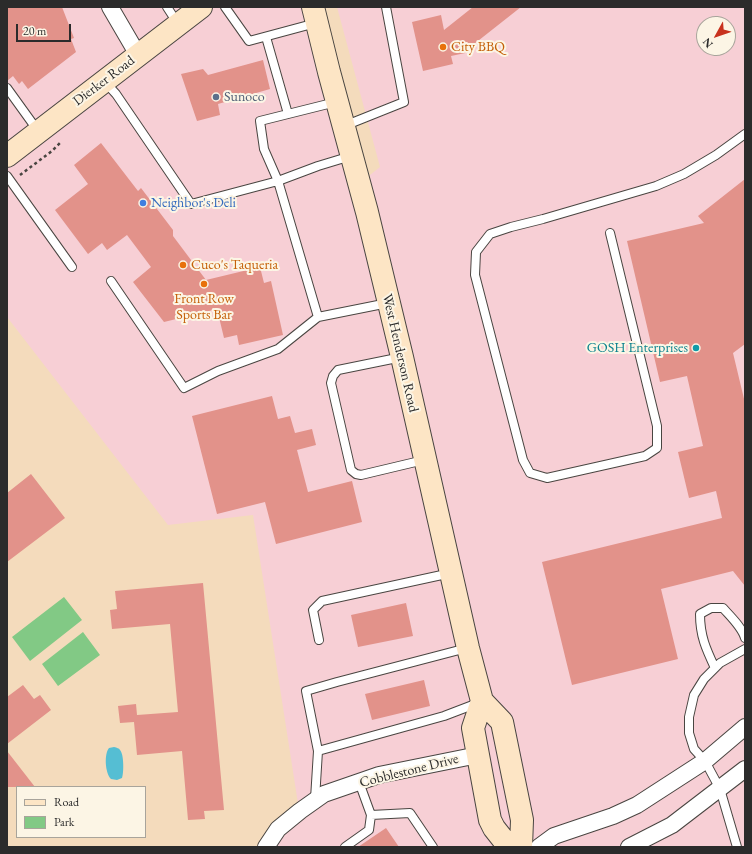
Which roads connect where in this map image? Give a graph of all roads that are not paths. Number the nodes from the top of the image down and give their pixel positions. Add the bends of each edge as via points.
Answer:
1 (110, 7) edge
2 (201, 7) edge
3 (225, 7) edge
4 (386, 7) edge
5 (315, 15) edge
6 (173, 16) edge
7 (266, 36) junction
8 (138, 55) junction
9 (104, 80) junction
10 (7, 88) edge
11 (337, 101) junction
12 (288, 114) junction
13 (344, 126) junction
14 (38, 132) junction
15 (745, 134) edge
16 (7, 156) edge
17 (352, 156) junction
18 (7, 176) edge
19 (278, 181) junction
20 (610, 233) dead end
21 (72, 267) dead end
22 (111, 281) dead end
23 (389, 303) junction
24 (318, 317) junction
25 (402, 357) junction
26 (425, 460) junction
27 (452, 573) junction
28 (745, 638) edge
29 (319, 640) dead end
30 (468, 648) junction
31 (745, 649) edge
32 (715, 668) junction
33 (482, 701) junction
34 (745, 727) edge
35 (318, 751) junction
36 (478, 755) junction
37 (705, 761) junction
38 (745, 769) edge
39 (359, 782) junction
40 (720, 789) junction
41 (315, 799) junction
42 (371, 815) junction
43 (266, 847) edge
44 (345, 847) edge
45 (433, 847) edge
46 (509, 847) edge
47 (521, 847) edge
48 (539, 847) edge
49 (629, 847) edge
50 (737, 847) edge

1 - 8 street
2 - 6 main road, Dierker Road
3 - 7 lane via 249,41
4 - 13 lane via 404,102
5 - 7 lane
5 - 11 main road, West Henderson Road
6 - 8 main road, Dierker Road
7 - 12 lane
8 - 9 main road, Dierker Road
9 - 14 main road, Dierker Road
9 - 19 lane via 191,204
10 - 14 lane
11 - 12 lane
11 - 13 main road, West Henderson Road
12 - 19 lane via 260,121 264,149
13 - 17 main road, West Henderson Road
14 - 16 main road, Dierker Road
15 - 20 lane via 684,174 656,186 490,234 476,252 475,275 523,460 530,473 547,478 645,456 657,448 657,426
17 - 19 lane
17 - 23 main road, West Henderson Road
18 - 21 lane
19 - 24 lane
22 - 24 lane via 184,388 218,371 278,349
23 - 24 lane
23 - 25 main road, West Henderson Road
25 - 26 main road, West Henderson Road
25 - 26 lane via 338,370 331,383 351,470 361,476
26 - 27 main road, West Henderson Road
27 - 29 lane via 322,601 313,610
27 - 30 main road, West Henderson Road
28 - 32 lane via 723,608 711,608 700,614 705,649
30 - 33 main road, West Henderson Road
30 - 35 lane via 306,691
31 - 32 lane
32 - 37 lane via 694,695 689,717 689,733 694,749
33 - 35 lane via 444,716
33 - 36 main road via 473,728
33 - 47 main road, West Henderson Road via 502,722 522,820
34 - 37 street
35 - 41 lane
36 - 39 street, Cobblestone Drive via 379,775
36 - 46 main road via 490,820
37 - 40 lane
37 - 48 street via 637,805 554,836
38 - 40 street
39 - 41 street, Cobblestone Drive
39 - 42 lane
40 - 49 street via 672,825
40 - 50 lane
41 - 43 street, Cobblestone Drive via 278,829
42 - 44 lane via 368,830
42 - 45 lane via 410,813

